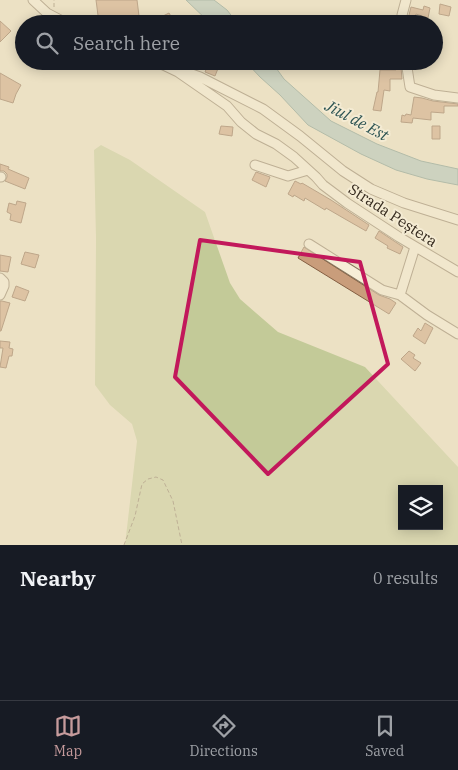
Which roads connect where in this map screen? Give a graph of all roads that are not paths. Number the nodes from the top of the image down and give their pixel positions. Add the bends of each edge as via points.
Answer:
1 (33, 0) edge
2 (406, 0) edge
3 (51, 15) edge
4 (402, 15) edge
5 (174, 70) edge
6 (407, 70) edge
7 (178, 72) junction
8 (458, 98) edge
9 (255, 165) dead end
10 (308, 170) junction
11 (458, 220) edge
12 (309, 244) dead end
13 (415, 247) junction
14 (458, 272) edge
15 (0, 278) edge
16 (0, 295) edge
17 (400, 295) junction
18 (458, 334) edge

1 - 3 street
2 - 4 street
5 - 7 street
6 - 8 street via 410,88
7 - 10 street, Strada Peștera via 227,106 256,134 276,144
7 - 11 street via 200,77 263,109 371,189
9 - 10 street via 288,176
10 - 13 street, Strada Peștera via 347,203
12 - 17 street via 382,290
13 - 14 street, Strada Peștera
13 - 17 street
15 - 16 street via 4,282
17 - 18 street

